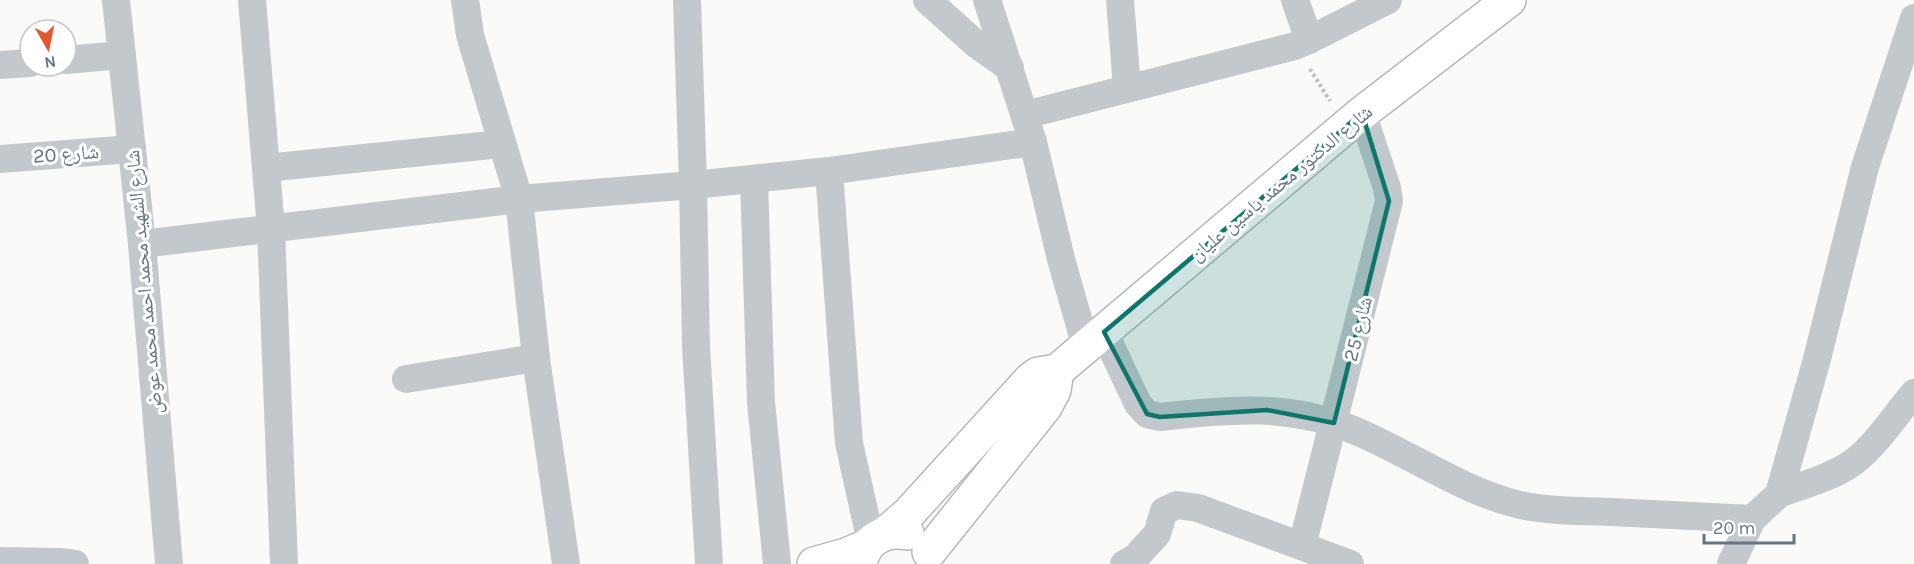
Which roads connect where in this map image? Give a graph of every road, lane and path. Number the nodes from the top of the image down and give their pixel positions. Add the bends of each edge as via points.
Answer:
1 (116, 0) edge
2 (252, 0) edge
3 (465, 0) edge
4 (687, 0) edge
5 (927, 0) edge
6 (987, 0) edge
7 (1120, 0) edge
8 (1294, 0) edge
9 (1388, 0) edge
10 (1491, 6) edge
11 (1914, 18) edge
12 (1302, 43) junction
13 (122, 55) junction
14 (78, 59) edge
15 (18, 64) edge
16 (0, 65) edge
17 (1010, 68) junction
18 (1127, 88) junction
19 (1025, 115) junction
20 (1354, 120) junction
21 (1034, 142) junction
22 (501, 144) junction
23 (132, 149) junction
24 (0, 159) edge
25 (266, 168) junction
26 (829, 171) junction
27 (754, 180) junction
28 (693, 185) junction
29 (519, 199) junction
30 (271, 229) junction
31 (142, 244) junction
32 (1095, 339) junction
33 (536, 358) junction
34 (1057, 371) junction
35 (406, 379) dead end
36 (1914, 393) edge
37 (1334, 423) junction
38 (1779, 494) junction
39 (1752, 519) junction
40 (871, 546) edge
41 (1302, 546) junction
42 (931, 558) edge
43 (0, 561) edge
44 (1344, 563) edge
45 (75, 564) edge
46 (169, 564) edge
47 (284, 564) edge
48 (566, 564) edge
49 (709, 564) edge
50 (777, 564) edge
51 (814, 564) edge
52 (1124, 564) edge
53 (1731, 564) edge

1 - 13 street, شارع الشهيد محمد احمد محمد عوض
2 - 25 street
3 - 22 street via 470,35
4 - 28 street
5 - 17 street via 976,45
6 - 17 street
7 - 18 street
8 - 12 street
9 - 12 street
10 - 20 main road, شارع الدكتور محمد ياسين عليان
11 - 38 street via 1865,167
12 - 18 street
12 - 20 path
13 - 14 street
13 - 23 street, شارع الشهيد محمد احمد محمد عوض
15 - 16 street
17 - 19 street
18 - 19 street
19 - 21 street
20 - 32 main road, شارع الدكتور محمد ياسين عليان
20 - 37 street, شارع 25 via 1386,181 1389,201
21 - 26 street
21 - 32 street via 1061,259
22 - 25 street
22 - 29 street
23 - 24 street, شارع 20
23 - 31 street, شارع الشهيد محمد احمد محمد عوض
25 - 30 street
26 - 27 street
26 - 40 street via 849,443
27 - 28 street
27 - 50 street via 761,402
28 - 29 street
28 - 49 street via 696,346
29 - 30 street
29 - 33 street
30 - 31 street
30 - 47 street
31 - 46 street, شارع الشهيد محمد احمد محمد عوض
32 - 34 main road, شارع الدكتور محمد ياسين عليان
32 - 37 street via 1147,414 1160,417 1221,410 1267,410
33 - 35 street
33 - 48 street
34 - 40 main road, شارع الدكتور محمد ياسين عليان via 1038,374 1030,380 908,514
34 - 42 main road via 1054,390 1045,407
36 - 38 street via 1852,463
37 - 39 street via 1475,490 1520,505
37 - 41 street, شارع 25
38 - 39 street
39 - 53 street
40 - 42 main road via 899,531 922,542
40 - 51 main road
41 - 44 street
41 - 52 street via 1198,508 1177,505 1164,511 1157,534
43 - 45 street

